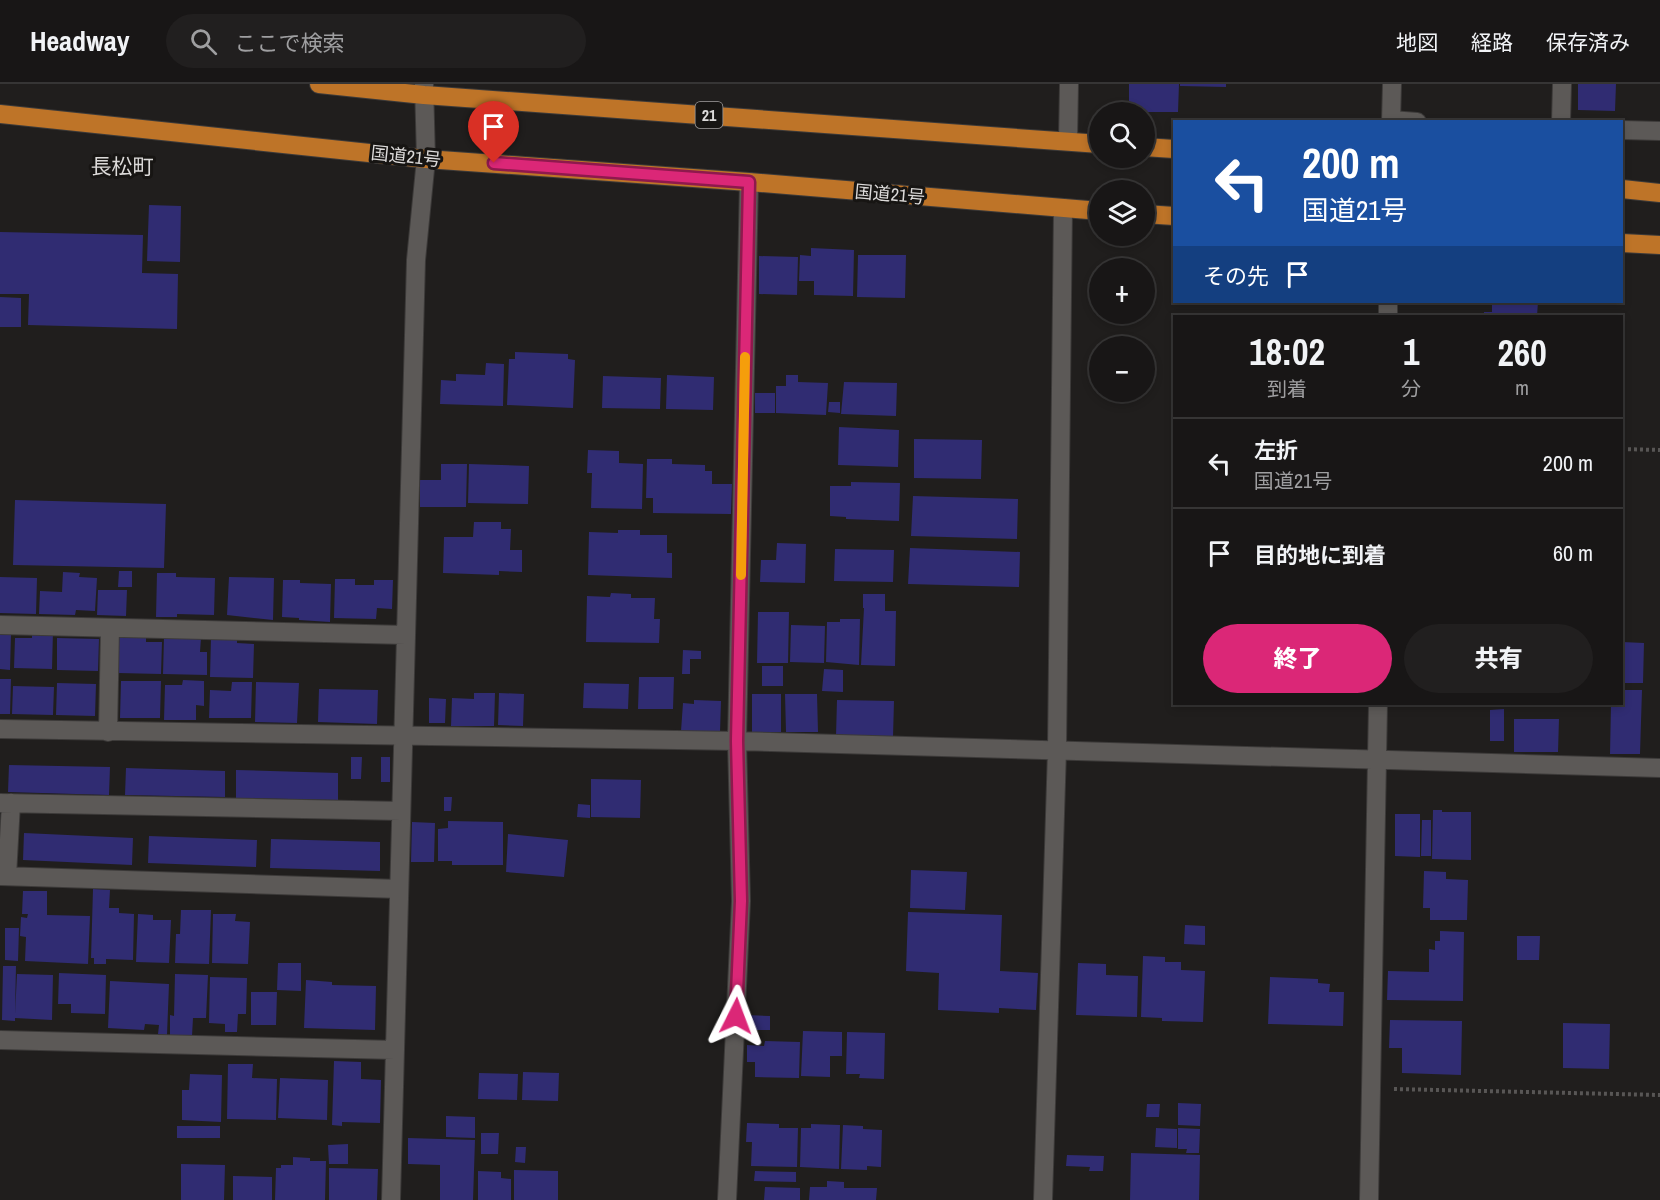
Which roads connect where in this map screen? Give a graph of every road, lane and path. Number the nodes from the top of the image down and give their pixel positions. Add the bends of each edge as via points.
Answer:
1 (319, 84) edge
2 (1069, 84) edge
3 (1392, 84) edge
4 (1562, 84) edge
5 (424, 89) edge
6 (0, 114) edge
7 (1391, 120) edge
8 (1561, 120) edge
9 (1623, 130) edge
10 (1660, 131) edge
11 (1068, 141) junction
12 (1089, 143) edge
13 (1155, 148) edge
14 (1173, 149) edge
15 (426, 159) junction
16 (749, 182) junction
17 (1623, 189) edge
18 (1660, 193) edge
19 (1063, 208) junction
20 (1089, 210) edge
21 (1155, 215) edge
22 (1173, 216) edge
23 (1623, 243) edge
24 (1660, 245) edge
25 (1623, 449) edge
26 (1660, 450) edge
27 (0, 625) edge
28 (110, 628) junction
29 (406, 635) junction
30 (1378, 705) edge
31 (0, 729) edge
32 (108, 732) junction
33 (402, 736) junction
34 (737, 741) junction
35 (1057, 750) junction
36 (1376, 759) junction
37 (1660, 768) edge
38 (5, 803) edge
39 (401, 811) junction
40 (4, 876) edge
41 (399, 889) junction
42 (0, 1040) edge
43 (395, 1050) junction
44 (1371, 1089) junction
45 (1660, 1095) edge
46 (391, 1200) edge
47 (727, 1200) edge
48 (1043, 1200) edge
49 (1369, 1200) edge

1 - 5 highway, 21
2 - 11 street
3 - 7 street
4 - 8 street
5 - 11 highway, 21
5 - 15 street
6 - 15 highway, 国道21号
9 - 10 street
11 - 12 highway, 21
13 - 14 highway
15 - 16 highway, 国道21号
15 - 29 street via 416,260
16 - 19 highway, 国道21号
16 - 34 street
17 - 18 highway
19 - 20 highway, 国道21号
19 - 35 street
21 - 22 highway
23 - 24 highway
25 - 26 path
27 - 28 street
28 - 29 street
28 - 32 street
29 - 33 street
30 - 36 street
31 - 32 street
32 - 33 street
33 - 34 street
33 - 39 street
34 - 35 street
34 - 47 street via 741,901
35 - 36 street
35 - 48 street
36 - 37 street
36 - 44 street
38 - 39 street
38 - 40 street
39 - 41 street
40 - 41 street
41 - 43 street
42 - 43 street
43 - 46 street
44 - 45 path
44 - 49 street

